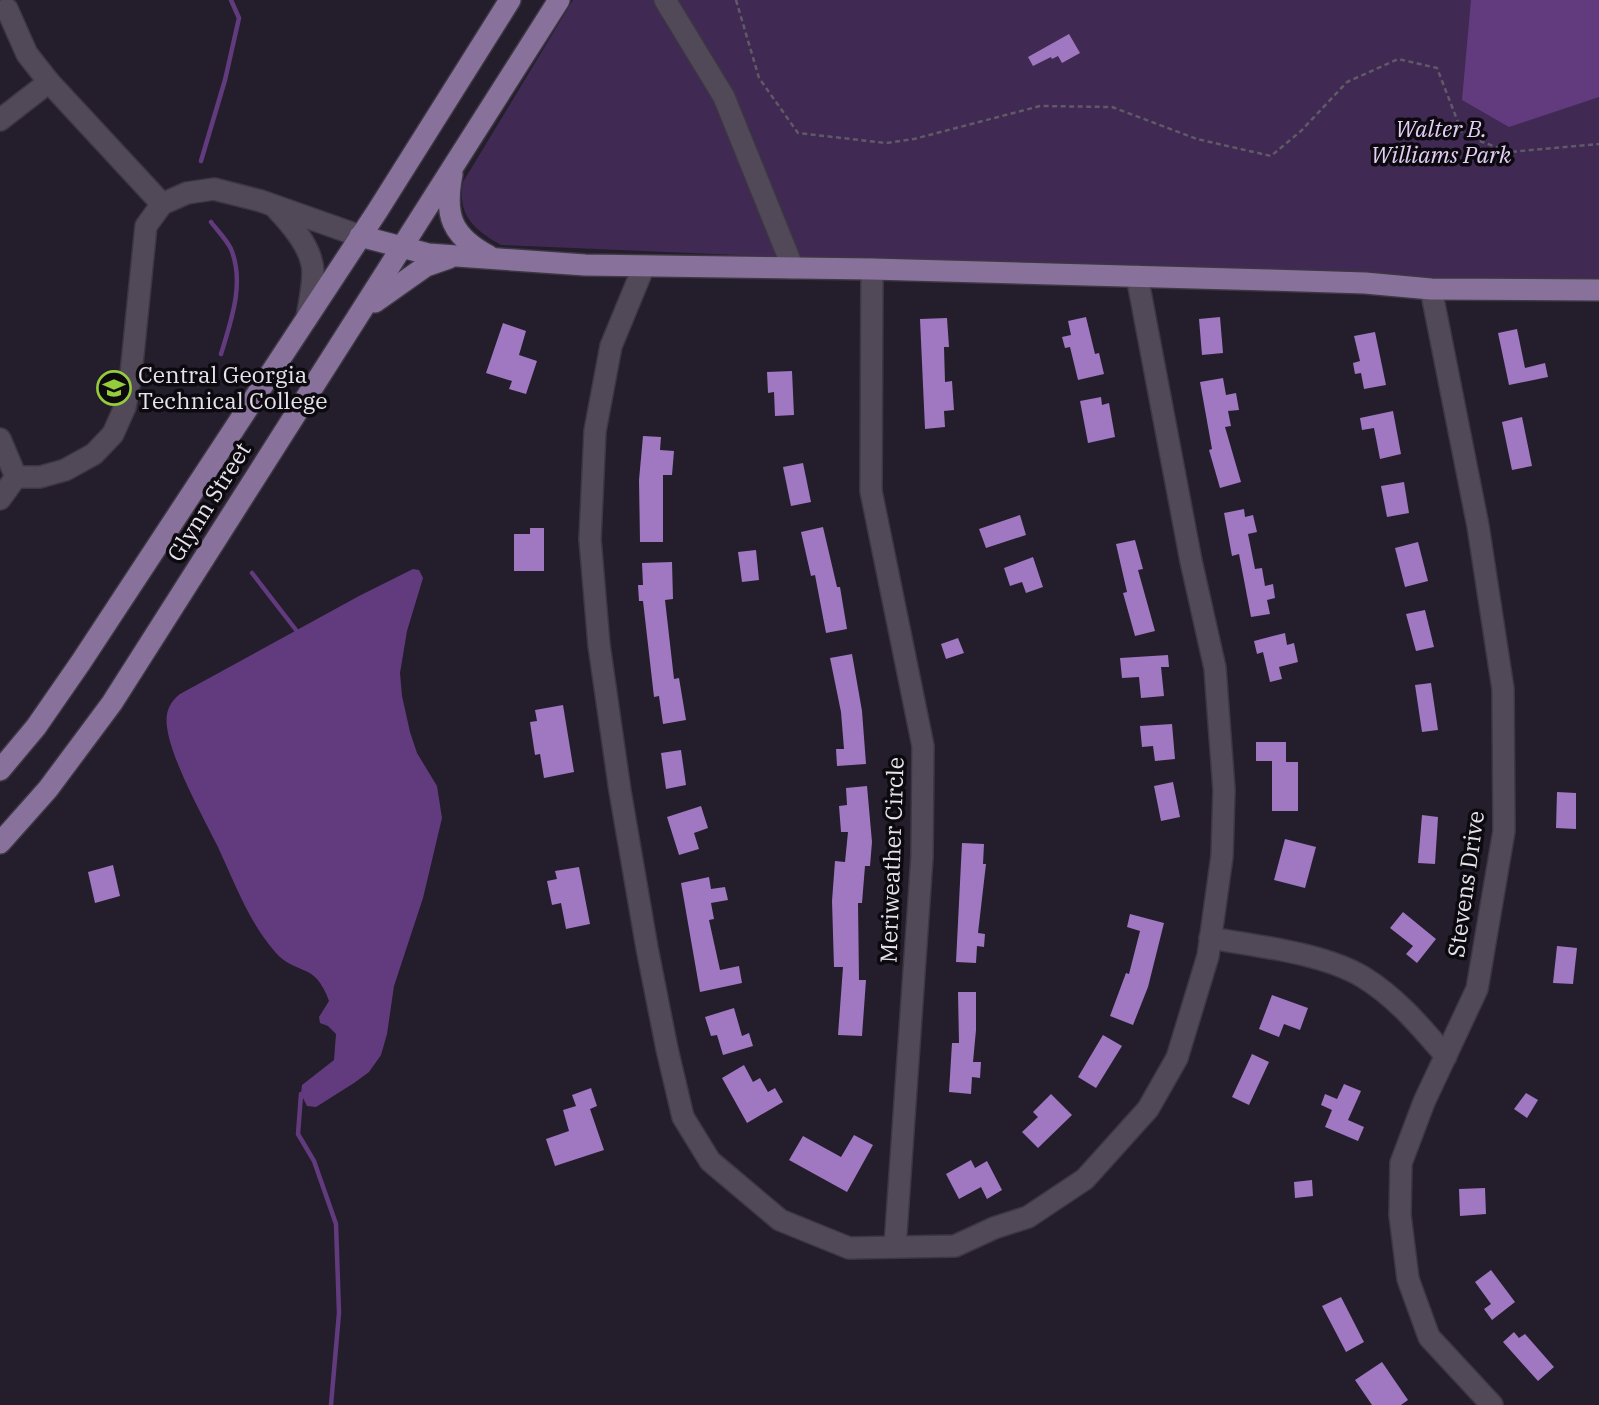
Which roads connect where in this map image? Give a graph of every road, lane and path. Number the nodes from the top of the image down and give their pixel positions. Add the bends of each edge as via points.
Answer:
1 (510, 0) edge
2 (559, 0) edge
3 (665, 0) edge
4 (736, 0) edge
5 (7, 9) dead end
6 (49, 82) junction
7 (0, 120) edge
8 (1599, 144) edge
9 (454, 164) junction
10 (162, 204) junction
11 (272, 205) junction
12 (360, 236) junction
13 (401, 249) junction
14 (455, 256) junction
15 (494, 259) junction
16 (644, 266) junction
17 (793, 268) junction
18 (873, 269) junction
19 (1137, 276) junction
20 (1432, 289) junction
21 (1599, 290) edge
22 (307, 318) junction
23 (355, 320) junction
24 (0, 439) edge
25 (16, 478) junction
26 (0, 499) edge
27 (0, 770) edge
28 (0, 843) edge
29 (1210, 938) junction
30 (1446, 1056) junction
31 (895, 1247) junction
32 (1492, 1405) edge

1 - 12 main road, Glynn Street
2 - 9 main road, Glynn Street
3 - 17 street via 724,97
4 - 8 path via 759,78 798,133 886,143 1040,106 1112,107 1198,139 1272,156 1347,82 1398,59 1437,68 1463,135 1510,152
5 - 6 street via 27,54
6 - 7 street
6 - 10 street
9 - 13 main road, Glynn Street
9 - 15 main road via 448,193 453,225 474,249
10 - 11 street via 187,192 214,189
10 - 25 street via 146,226 131,374 125,407 113,434 94,454 65,470
11 - 12 street
11 - 22 street via 291,225 309,257 313,272
12 - 13 main road
12 - 22 main road, Glynn Street
13 - 14 main road
13 - 23 main road, Glynn Street
14 - 15 main road
14 - 23 main road via 405,279
15 - 16 main road
16 - 17 main road
16 - 31 street via 611,346 595,431 590,539 599,645 622,804 649,961 683,1117 710,1161 780,1220 849,1248
17 - 18 main road
18 - 19 main road
18 - 31 street, Meriweather Circle via 871,491 923,746 922,857
19 - 20 main road
19 - 29 street via 1215,668 1224,790 1222,856
20 - 21 main road
20 - 30 street, Stevens Drive via 1478,526 1503,689 1504,831 1477,989
22 - 27 main road, Glynn Street via 81,662
23 - 28 main road, Glynn Street via 112,703 48,789
24 - 25 street
25 - 26 street
29 - 30 street via 1318,959 1362,976 1419,1024
29 - 31 street via 1177,1058 1148,1109 1084,1179 1028,1217 955,1246
30 - 32 street, Stevens Drive via 1401,1163 1400,1214 1408,1279 1429,1337

